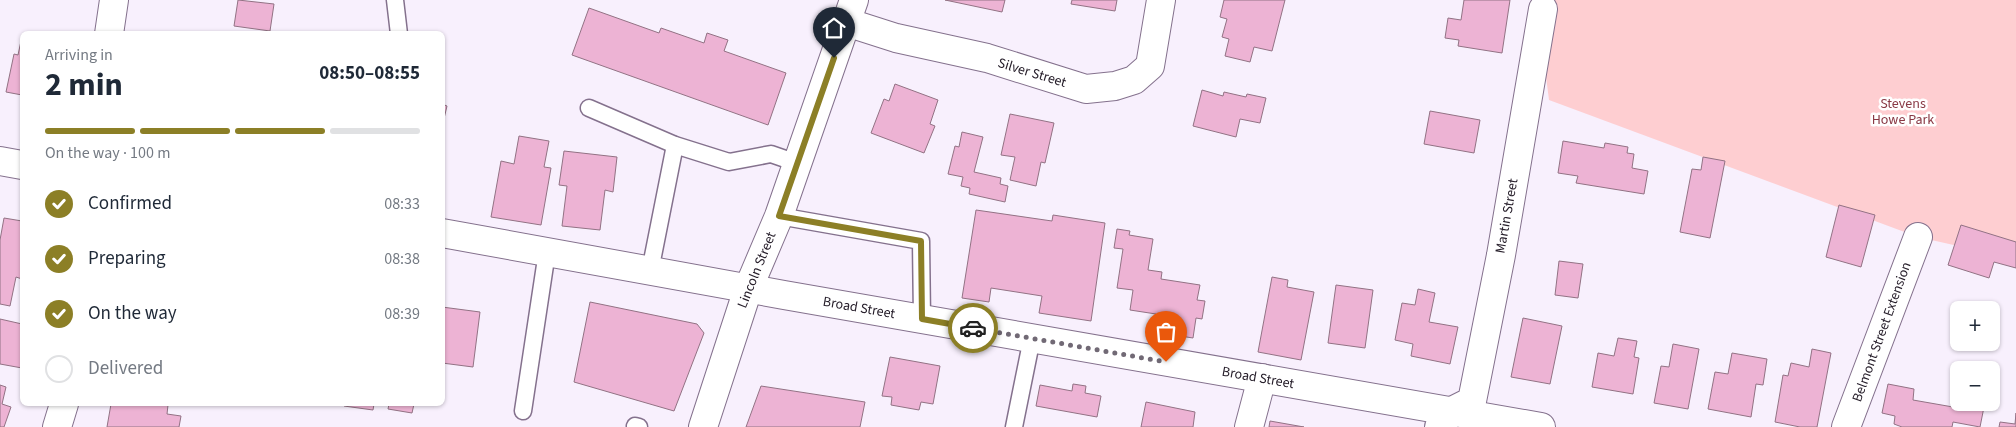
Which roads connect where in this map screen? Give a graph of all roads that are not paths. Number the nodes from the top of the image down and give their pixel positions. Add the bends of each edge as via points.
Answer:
1 (114, 0) edge
2 (395, 0) edge
3 (1161, 0) edge
4 (1545, 4) edge
5 (850, 11) edge
6 (109, 31) edge
7 (399, 31) edge
8 (589, 108) dead end
9 (675, 144) junction
10 (0, 161) edge
11 (797, 163) junction
12 (20, 165) edge
13 (779, 216) junction
14 (445, 234) edge
15 (1918, 236) dead end
16 (547, 252) junction
17 (650, 271) junction
18 (748, 289) junction
19 (922, 319) junction
20 (1032, 338) junction
21 (1262, 378) junction
22 (63, 406) edge
23 (523, 411) dead end
24 (1446, 419) edge
25 (57, 427) edge
26 (703, 427) edge
27 (1014, 427) edge
28 (1249, 427) edge
29 (1541, 427) edge
30 (1846, 427) edge

1 - 6 street
2 - 7 lane
3 - 5 street, Silver Street via 1150,66 1134,80 1086,89 987,58 896,38
4 - 24 street, Martin Street via 1472,400
5 - 11 street, Lincoln Street
8 - 9 lane
9 - 11 lane via 729,162 771,154
9 - 17 lane
10 - 12 street
11 - 13 street, Lincoln Street
13 - 18 street, Lincoln Street
13 - 19 lane via 921,241
14 - 16 street, Broad Street
15 - 30 street, Belmont Street Extension
16 - 17 street, Broad Street
16 - 23 lane
17 - 18 street, Broad Street
18 - 19 street, Broad Street
18 - 26 street, Lincoln Street
19 - 20 street, Broad Street
20 - 21 street, Broad Street
20 - 27 lane
21 - 24 street, Broad Street
21 - 28 street
22 - 25 street
24 - 29 street, Broad Street

